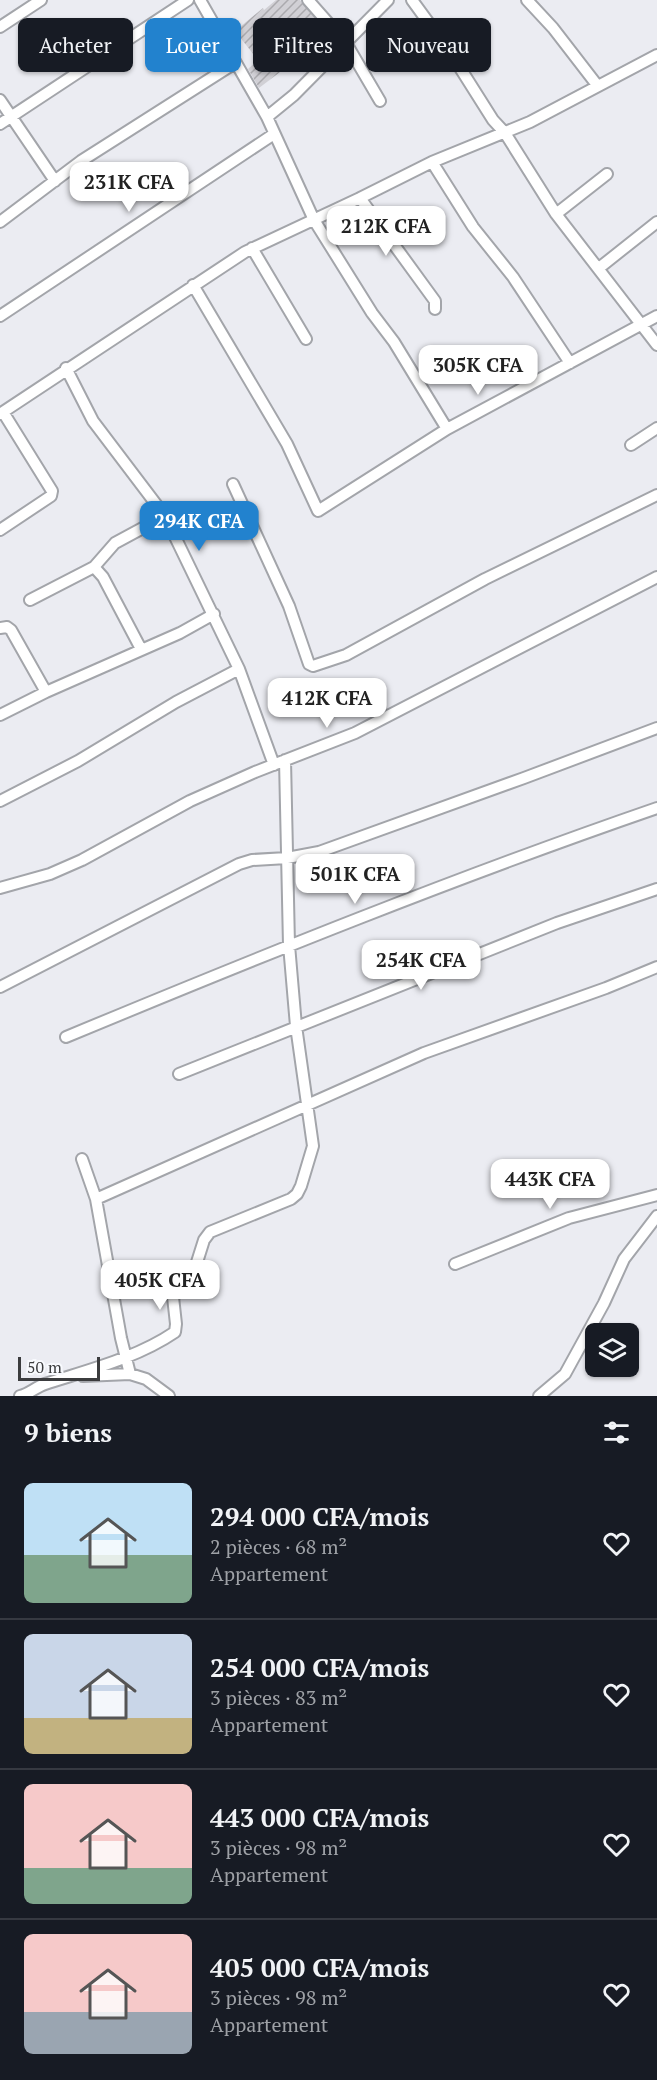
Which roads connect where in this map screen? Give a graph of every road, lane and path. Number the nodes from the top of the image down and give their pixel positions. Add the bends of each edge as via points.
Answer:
1 (41, 0) edge
2 (188, 0) edge
3 (200, 0) edge
4 (308, 0) edge
5 (388, 0) edge
6 (412, 0) edge
7 (527, 0) edge
8 (210, 18) edge
9 (324, 18) edge
10 (0, 27) edge
11 (354, 36) edge
12 (657, 55) edge
13 (354, 57) edge
14 (221, 72) edge
15 (240, 72) edge
16 (317, 72) edge
17 (597, 86) junction
18 (0, 100) edge
19 (380, 101) dead end
20 (11, 116) junction
21 (267, 117) junction
22 (0, 124) edge
23 (505, 133) junction
24 (274, 134) junction
25 (432, 162) junction
26 (607, 174) dead end
27 (55, 181) junction
28 (360, 198) junction
29 (556, 214) junction
30 (314, 220) junction
31 (0, 222) edge
32 (657, 222) edge
33 (252, 248) junction
34 (599, 268) junction
35 (193, 285) junction
36 (435, 309) dead end
37 (0, 316) edge
38 (657, 316) edge
39 (641, 324) junction
40 (306, 339) dead end
41 (657, 345) edge
42 (570, 363) junction
43 (66, 368) junction
44 (2, 413) edge
45 (657, 428) edge
46 (447, 429) junction
47 (631, 445) dead end
48 (233, 484) dead end
49 (657, 495) edge
50 (165, 516) junction
51 (0, 530) edge
52 (94, 567) junction
53 (657, 577) edge
54 (30, 600) dead end
55 (214, 614) junction
56 (0, 628) edge
57 (141, 649) junction
58 (239, 669) junction
59 (46, 692) junction
60 (0, 715) edge
61 (657, 728) edge
62 (285, 760) junction
63 (274, 765) junction
64 (0, 801) edge
65 (657, 808) edge
66 (288, 858) junction
67 (0, 888) edge
68 (657, 889) edge
69 (289, 945) junction
70 (657, 967) edge
71 (0, 987) edge
72 (296, 1026) junction
73 (66, 1037) dead end
74 (179, 1074) dead end
75 (306, 1106) junction
76 (82, 1159) dead end
77 (657, 1195) edge
78 (96, 1199) junction
79 (657, 1216) edge
80 (455, 1264) dead end
81 (125, 1357) junction
82 (130, 1374) junction
83 (68, 1378) junction
84 (20, 1396) edge
85 (169, 1396) edge
86 (539, 1396) edge

1 - 10 street
2 - 20 street
3 - 8 street
4 - 9 street
5 - 11 street
6 - 23 street
7 - 17 street
12 - 17 street
13 - 19 street
14 - 27 street
15 - 21 street
16 - 21 street
17 - 23 street
18 - 20 street
20 - 22 street
20 - 27 street
21 - 24 street
23 - 25 street
23 - 29 street
24 - 30 street
24 - 37 street
25 - 28 street
25 - 42 street
26 - 29 street
27 - 31 street
28 - 30 street
28 - 36 street via 435,301
29 - 34 street
30 - 33 street
30 - 46 street
32 - 34 street
33 - 35 street
33 - 40 street
34 - 39 street
35 - 43 street
35 - 46 street via 287,444 318,510
38 - 39 street
39 - 41 street
39 - 42 street
42 - 46 street
43 - 44 street
43 - 50 street via 93,421
44 - 51 street via 52,492
45 - 47 street
48 - 49 street via 313,666 346,655 485,579
50 - 52 street via 115,543
50 - 55 street
52 - 54 street
52 - 57 street
53 - 62 street via 355,733
55 - 57 street
55 - 58 street
56 - 59 street via 11,630
57 - 59 street
58 - 63 street
58 - 64 street
59 - 60 street
61 - 66 street via 363,837
62 - 63 street
62 - 66 street
63 - 67 street via 189,801 71,865
65 - 69 street via 529,852
66 - 69 street
66 - 71 street via 239,864
68 - 72 street via 557,923
69 - 72 street
69 - 73 street
70 - 75 street via 424,1053
72 - 74 street
72 - 75 street
75 - 78 street
75 - 81 street via 313,1146 297,1194 210,1232 192,1278 173,1297 175,1332
76 - 78 street
77 - 80 street via 569,1218
78 - 81 street
79 - 86 street via 624,1259 565,1374
81 - 82 street
81 - 83 street
82 - 83 street
82 - 85 street via 146,1379
83 - 84 street

